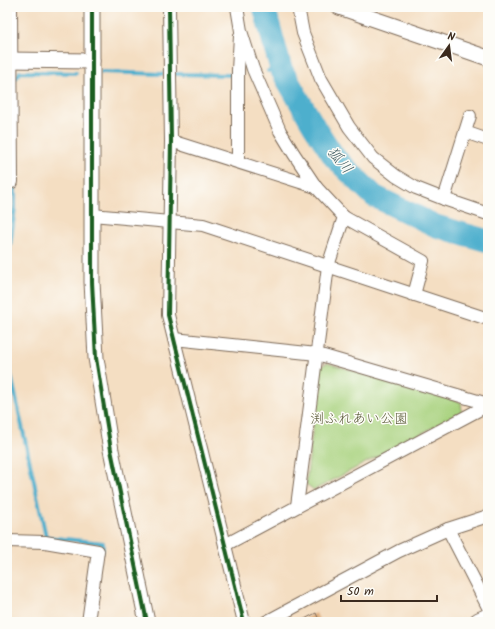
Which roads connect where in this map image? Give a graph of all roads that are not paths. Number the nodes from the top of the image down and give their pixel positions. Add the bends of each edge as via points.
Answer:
1 (11, 7) edge
2 (92, 7) edge
3 (169, 7) edge
4 (237, 7) edge
5 (298, 7) edge
6 (339, 7) edge
7 (241, 31) junction
8 (488, 57) edge
9 (9, 60) edge
10 (92, 61) junction
11 (470, 116) dead end
12 (465, 132) junction
13 (488, 140) edge
14 (171, 141) junction
15 (238, 162) junction
16 (12, 182) dead end
17 (316, 187) junction
18 (444, 199) junction
19 (488, 214) edge
20 (92, 215) junction
21 (344, 217) junction
22 (170, 222) junction
23 (328, 266) junction
24 (414, 295) junction
25 (488, 319) edge
26 (174, 339) junction
27 (316, 354) junction
28 (488, 404) edge
29 (297, 506) junction
30 (488, 516) edge
31 (448, 529) junction
32 (7, 541) edge
33 (225, 545) junction
34 (488, 607) edge
35 (488, 618) edge
36 (88, 622) edge
37 (147, 622) edge
38 (244, 622) edge
39 (266, 622) edge
40 (479, 622) edge

1 - 9 street
2 - 10 street
3 - 14 street
4 - 7 street
5 - 18 street via 303,33 321,79 349,128 373,158 396,176 416,188
6 - 8 street
7 - 15 street via 238,70
7 - 17 street via 256,76 280,131
9 - 10 street
9 - 16 street
10 - 20 street
11 - 12 street
12 - 13 street
12 - 18 street
14 - 15 street
14 - 22 street
15 - 17 street
17 - 21 street
18 - 19 street
20 - 22 street
20 - 37 street via 96,358 111,450
21 - 23 street
21 - 24 street via 423,261
22 - 23 street via 202,225
22 - 26 street via 168,315
23 - 24 street
23 - 27 street
24 - 25 street
26 - 27 street
26 - 33 street
27 - 28 street
27 - 29 street
28 - 29 street
29 - 33 street
30 - 31 street
31 - 34 street
31 - 39 street via 399,551
32 - 36 street via 45,542 98,551
33 - 38 street
35 - 40 main road

